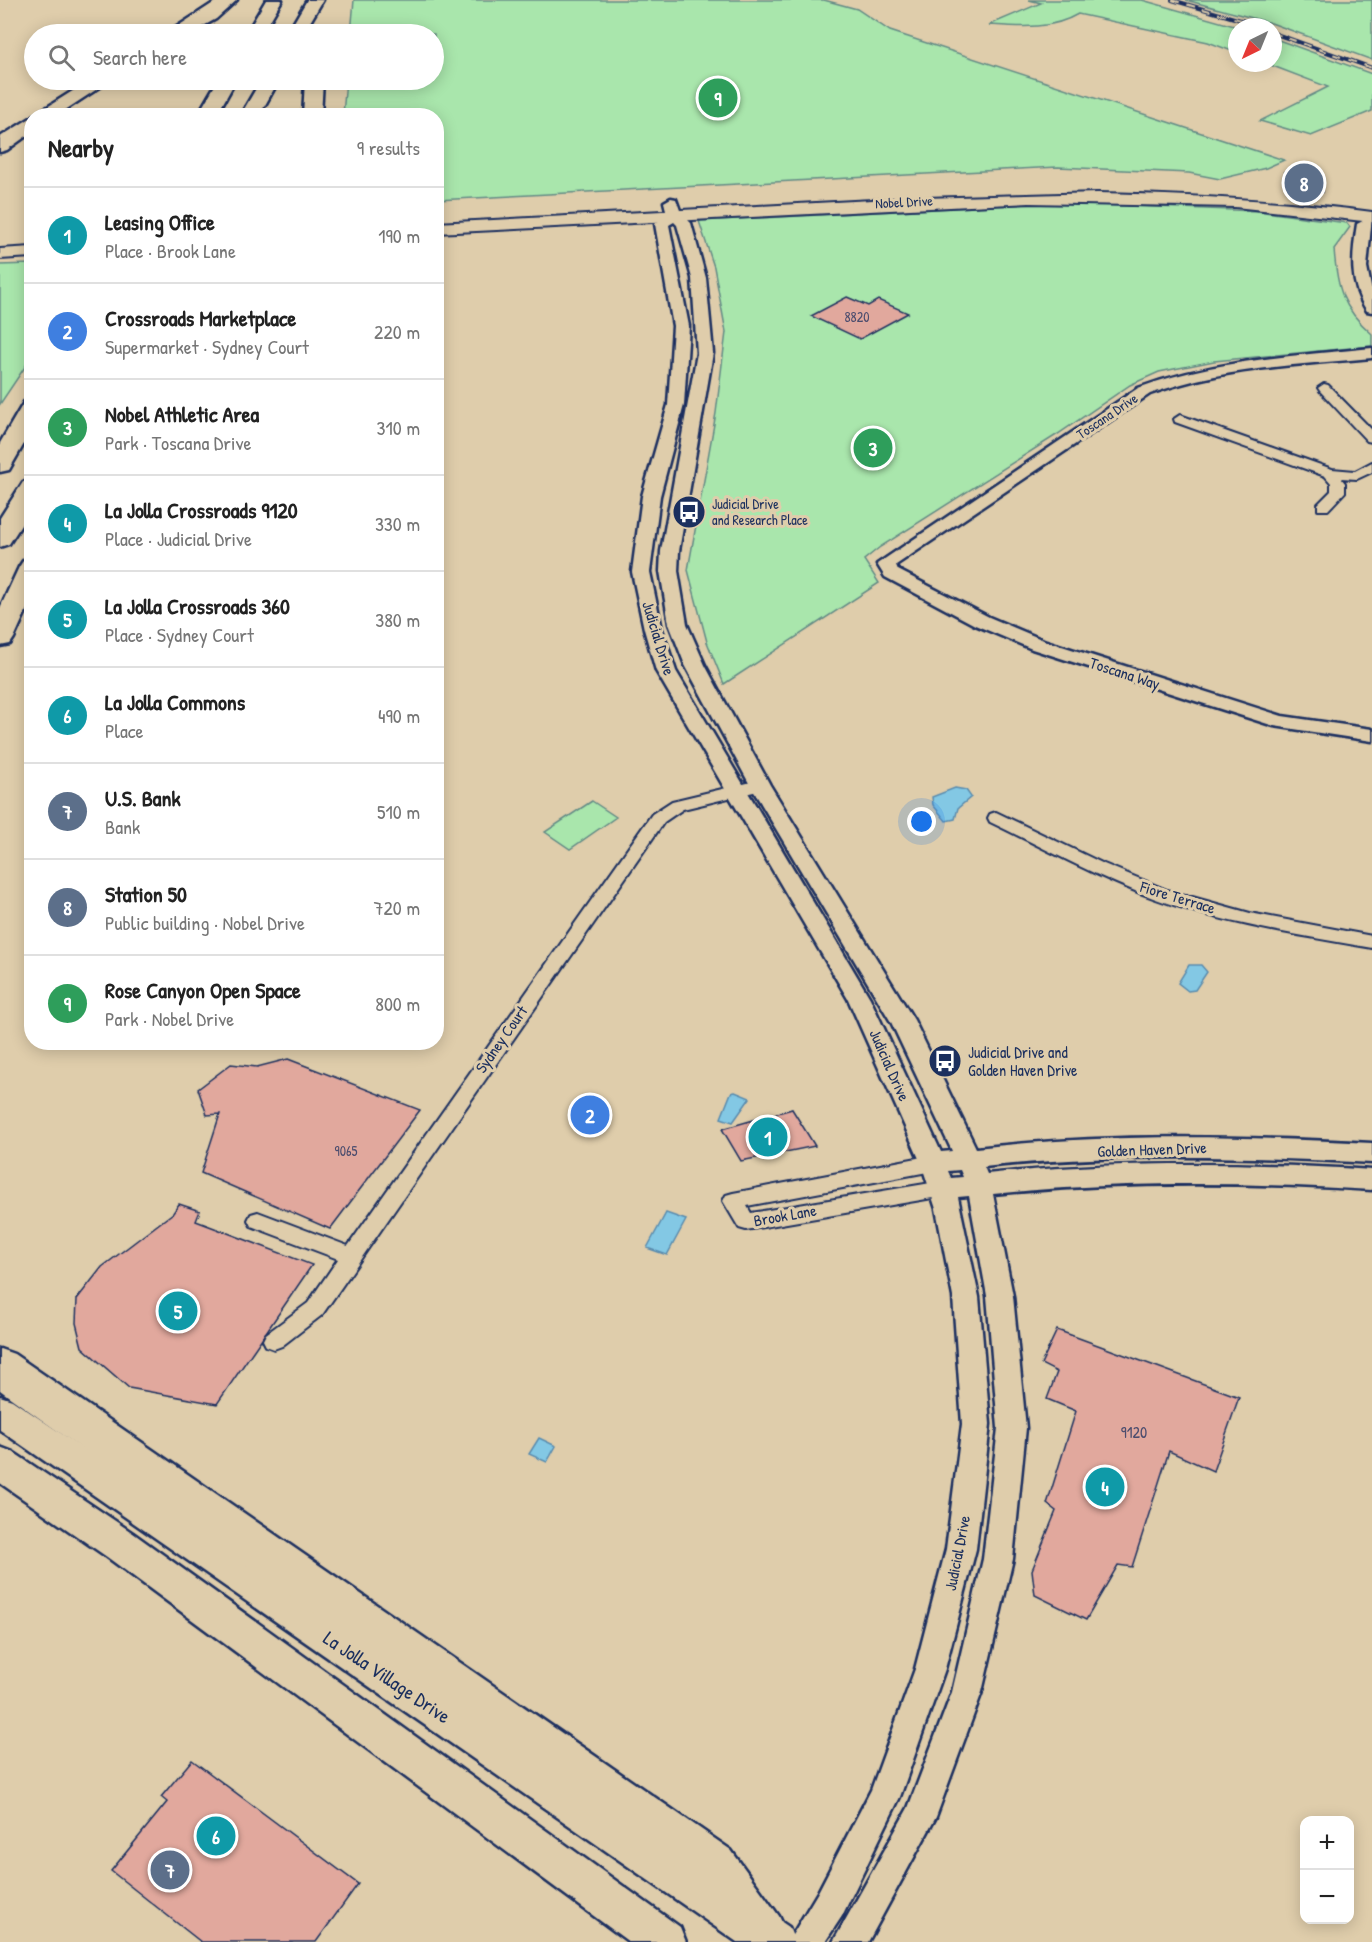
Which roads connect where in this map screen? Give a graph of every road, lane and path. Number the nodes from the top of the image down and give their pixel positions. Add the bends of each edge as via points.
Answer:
1 (229, 0) edge
2 (274, 0) edge
3 (315, 0) edge
4 (322, 0) edge
5 (324, 18) dead end
6 (195, 24) edge
7 (260, 24) edge
8 (301, 24) edge
9 (85, 90) edge
10 (221, 90) edge
11 (264, 90) edge
12 (313, 90) edge
13 (55, 108) edge
14 (211, 108) edge
15 (254, 108) edge
16 (312, 108) edge
17 (24, 129) edge
18 (0, 146) edge
19 (1372, 206) edge
20 (672, 208) junction
21 (444, 215) edge
22 (1372, 219) edge
23 (444, 227) edge
24 (24, 240) edge
25 (0, 241) edge
26 (24, 252) edge
27 (0, 254) edge
28 (1372, 308) edge
29 (1372, 353) edge
30 (1324, 388) dead end
31 (24, 412) edge
32 (1180, 419) dead end
33 (24, 422) edge
34 (0, 429) edge
35 (1372, 438) edge
36 (0, 465) edge
37 (1372, 466) edge
38 (1330, 472) junction
39 (1357, 475) junction
40 (1372, 486) edge
41 (24, 501) edge
42 (1323, 507) dead end
43 (0, 539) edge
44 (891, 573) joint
45 (24, 585) edge
46 (0, 638) edge
47 (1372, 735) edge
48 (760, 785) junction
49 (735, 789) junction
50 (996, 818) dead end
51 (1372, 942) edge
52 (1372, 1153) edge
53 (969, 1158) junction
54 (933, 1163) junction
55 (1372, 1180) edge
56 (979, 1185) junction
57 (944, 1189) junction
58 (258, 1220) dead end
59 (352, 1256) junction
60 (274, 1340) dead end
61 (0, 1366) edge
62 (0, 1411) edge
63 (0, 1463) edge
64 (768, 1938) edge
65 (665, 1942) edge
66 (805, 1942) edge
67 (850, 1942) edge

1 - 6 highway
2 - 7 highway
3 - 8 highway
4 - 5 highway
9 - 13 highway
10 - 14 highway
11 - 15 highway
12 - 16 highway
17 - 18 highway
19 - 20 main road, Nobel Drive via 1112,185 1022,186
20 - 21 main road, Nobel Drive
20 - 22 main road, Nobel Drive via 1166,197 1253,202
20 - 23 main road, Nobel Drive
20 - 48 street, Judicial Drive via 684,223 699,278 705,353 669,571 678,624 695,665
20 - 49 street, Judicial Drive via 662,224 681,326 676,405 651,496 640,572 666,671
22 - 28 street via 1364,224 1358,270
24 - 25 main road
26 - 27 main road
29 - 44 street, Toscana Drive via 1205,372 1172,379 1144,391 889,559 886,564
30 - 35 street
31 - 34 highway
32 - 38 street
33 - 36 highway
37 - 39 street
38 - 39 street
38 - 42 street via 1338,483 1338,492
39 - 40 street
41 - 43 highway
44 - 47 street, Toscana Way via 982,621 1039,645 1236,710 1281,722
45 - 46 highway
48 - 49 street, Sydney Court
48 - 53 street, Judicial Drive via 902,1020
49 - 54 street, Judicial Drive via 859,998
49 - 59 street, Sydney Court via 678,805 658,818
50 - 51 street, Fiore Terrace via 1133,884 1278,925
52 - 53 street, Golden Haven Drive via 1210,1147
53 - 54 street, Golden Haven Drive
53 - 56 street, Judicial Drive
54 - 57 street, Judicial Drive
54 - 57 street, Brook Lane via 733,1202 746,1222
55 - 56 street, Golden Haven Drive via 1209,1174 1098,1176
56 - 57 street, Golden Haven Drive
56 - 67 street, Judicial Drive via 1000,1296 1012,1428 998,1559 967,1692 920,1817
57 - 66 street, Judicial Drive via 966,1297 976,1424 961,1549 930,1669 884,1797 830,1904
58 - 59 street
59 - 60 street, Sydney Court via 315,1309
61 - 64 highway via 714,1867
62 - 64 main road, La Jolla Village Drive
63 - 65 main road via 120,1545

